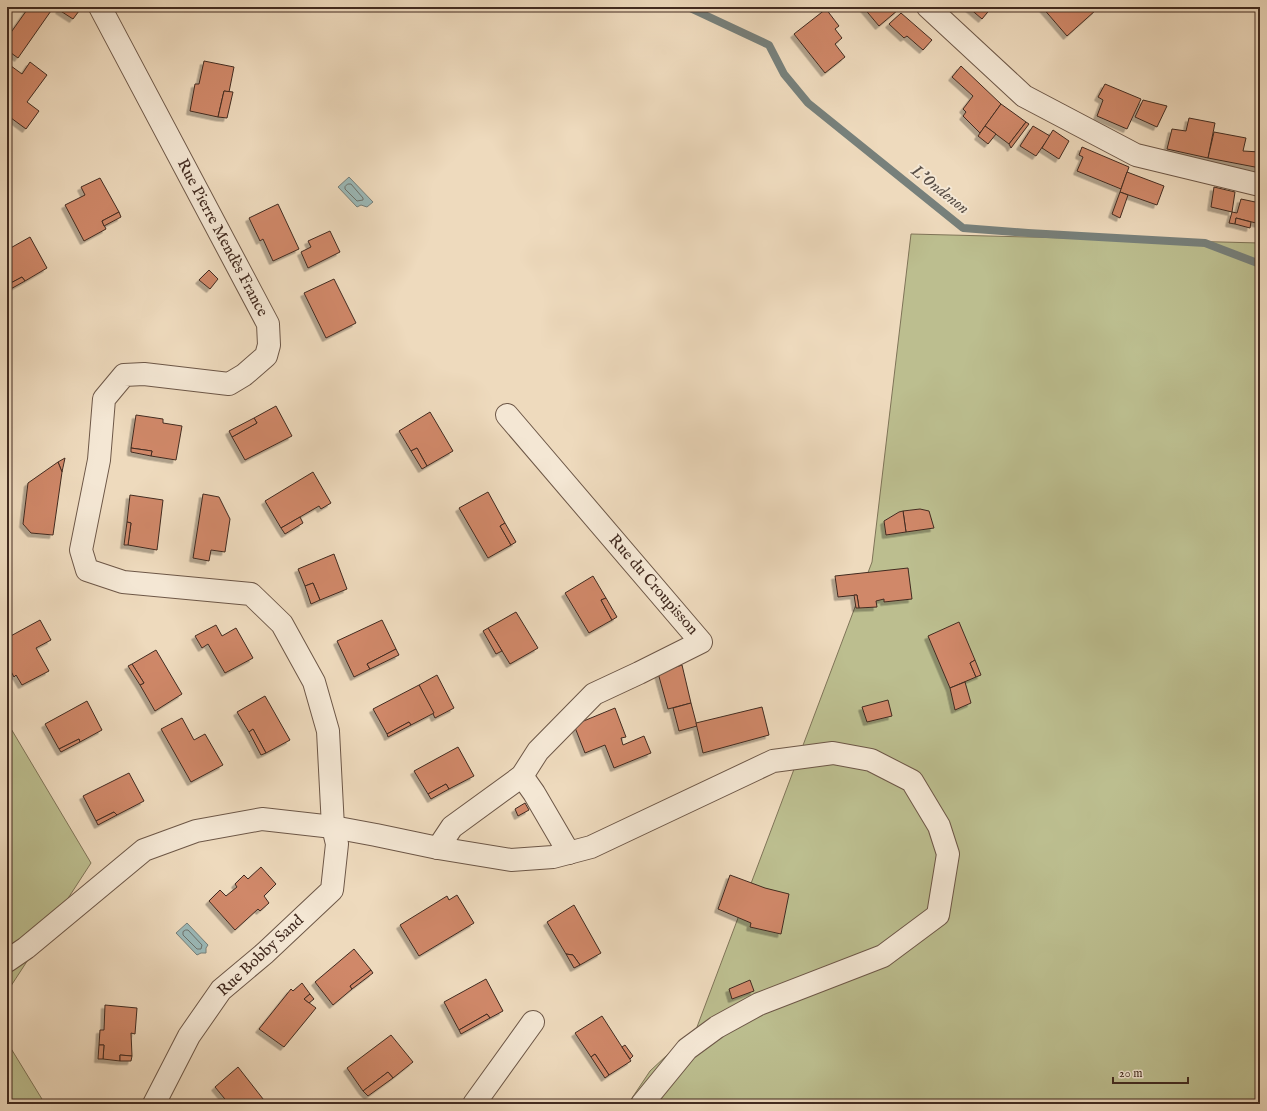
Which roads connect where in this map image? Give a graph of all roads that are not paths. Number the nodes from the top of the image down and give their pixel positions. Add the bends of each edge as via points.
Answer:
1 (100, 7) edge
2 (928, 7) edge
3 (1260, 185) edge
4 (507, 415) dead end
5 (522, 776) junction
6 (333, 827) junction
7 (438, 848) junction
8 (569, 853) junction
9 (7, 961) edge
10 (533, 1022) dead end
11 (154, 1104) edge
12 (474, 1104) edge
13 (642, 1104) edge

1 - 6 street, Rue Pierre Mendès France via 268,324 269,345 266,356 229,384 144,374 124,375 104,399 99,460 81,550 87,570 123,582 251,594 282,624 314,682 328,731
2 - 3 street via 1024,96 1136,155
4 - 5 street, Rue du Croupisson via 702,642 594,694 538,751
5 - 7 street, Rue du Croupisson via 452,827
5 - 8 street
6 - 7 street
6 - 9 street via 262,819 196,831 144,850
6 - 11 street, Rue Bobby Sand via 336,844 332,890 221,990 189,1036
7 - 8 street via 511,860 553,857
8 - 13 street via 591,847 773,761 833,753 871,760 912,781 939,826 948,854 938,915 883,956 759,1004 717,1027 687,1049
10 - 12 street

